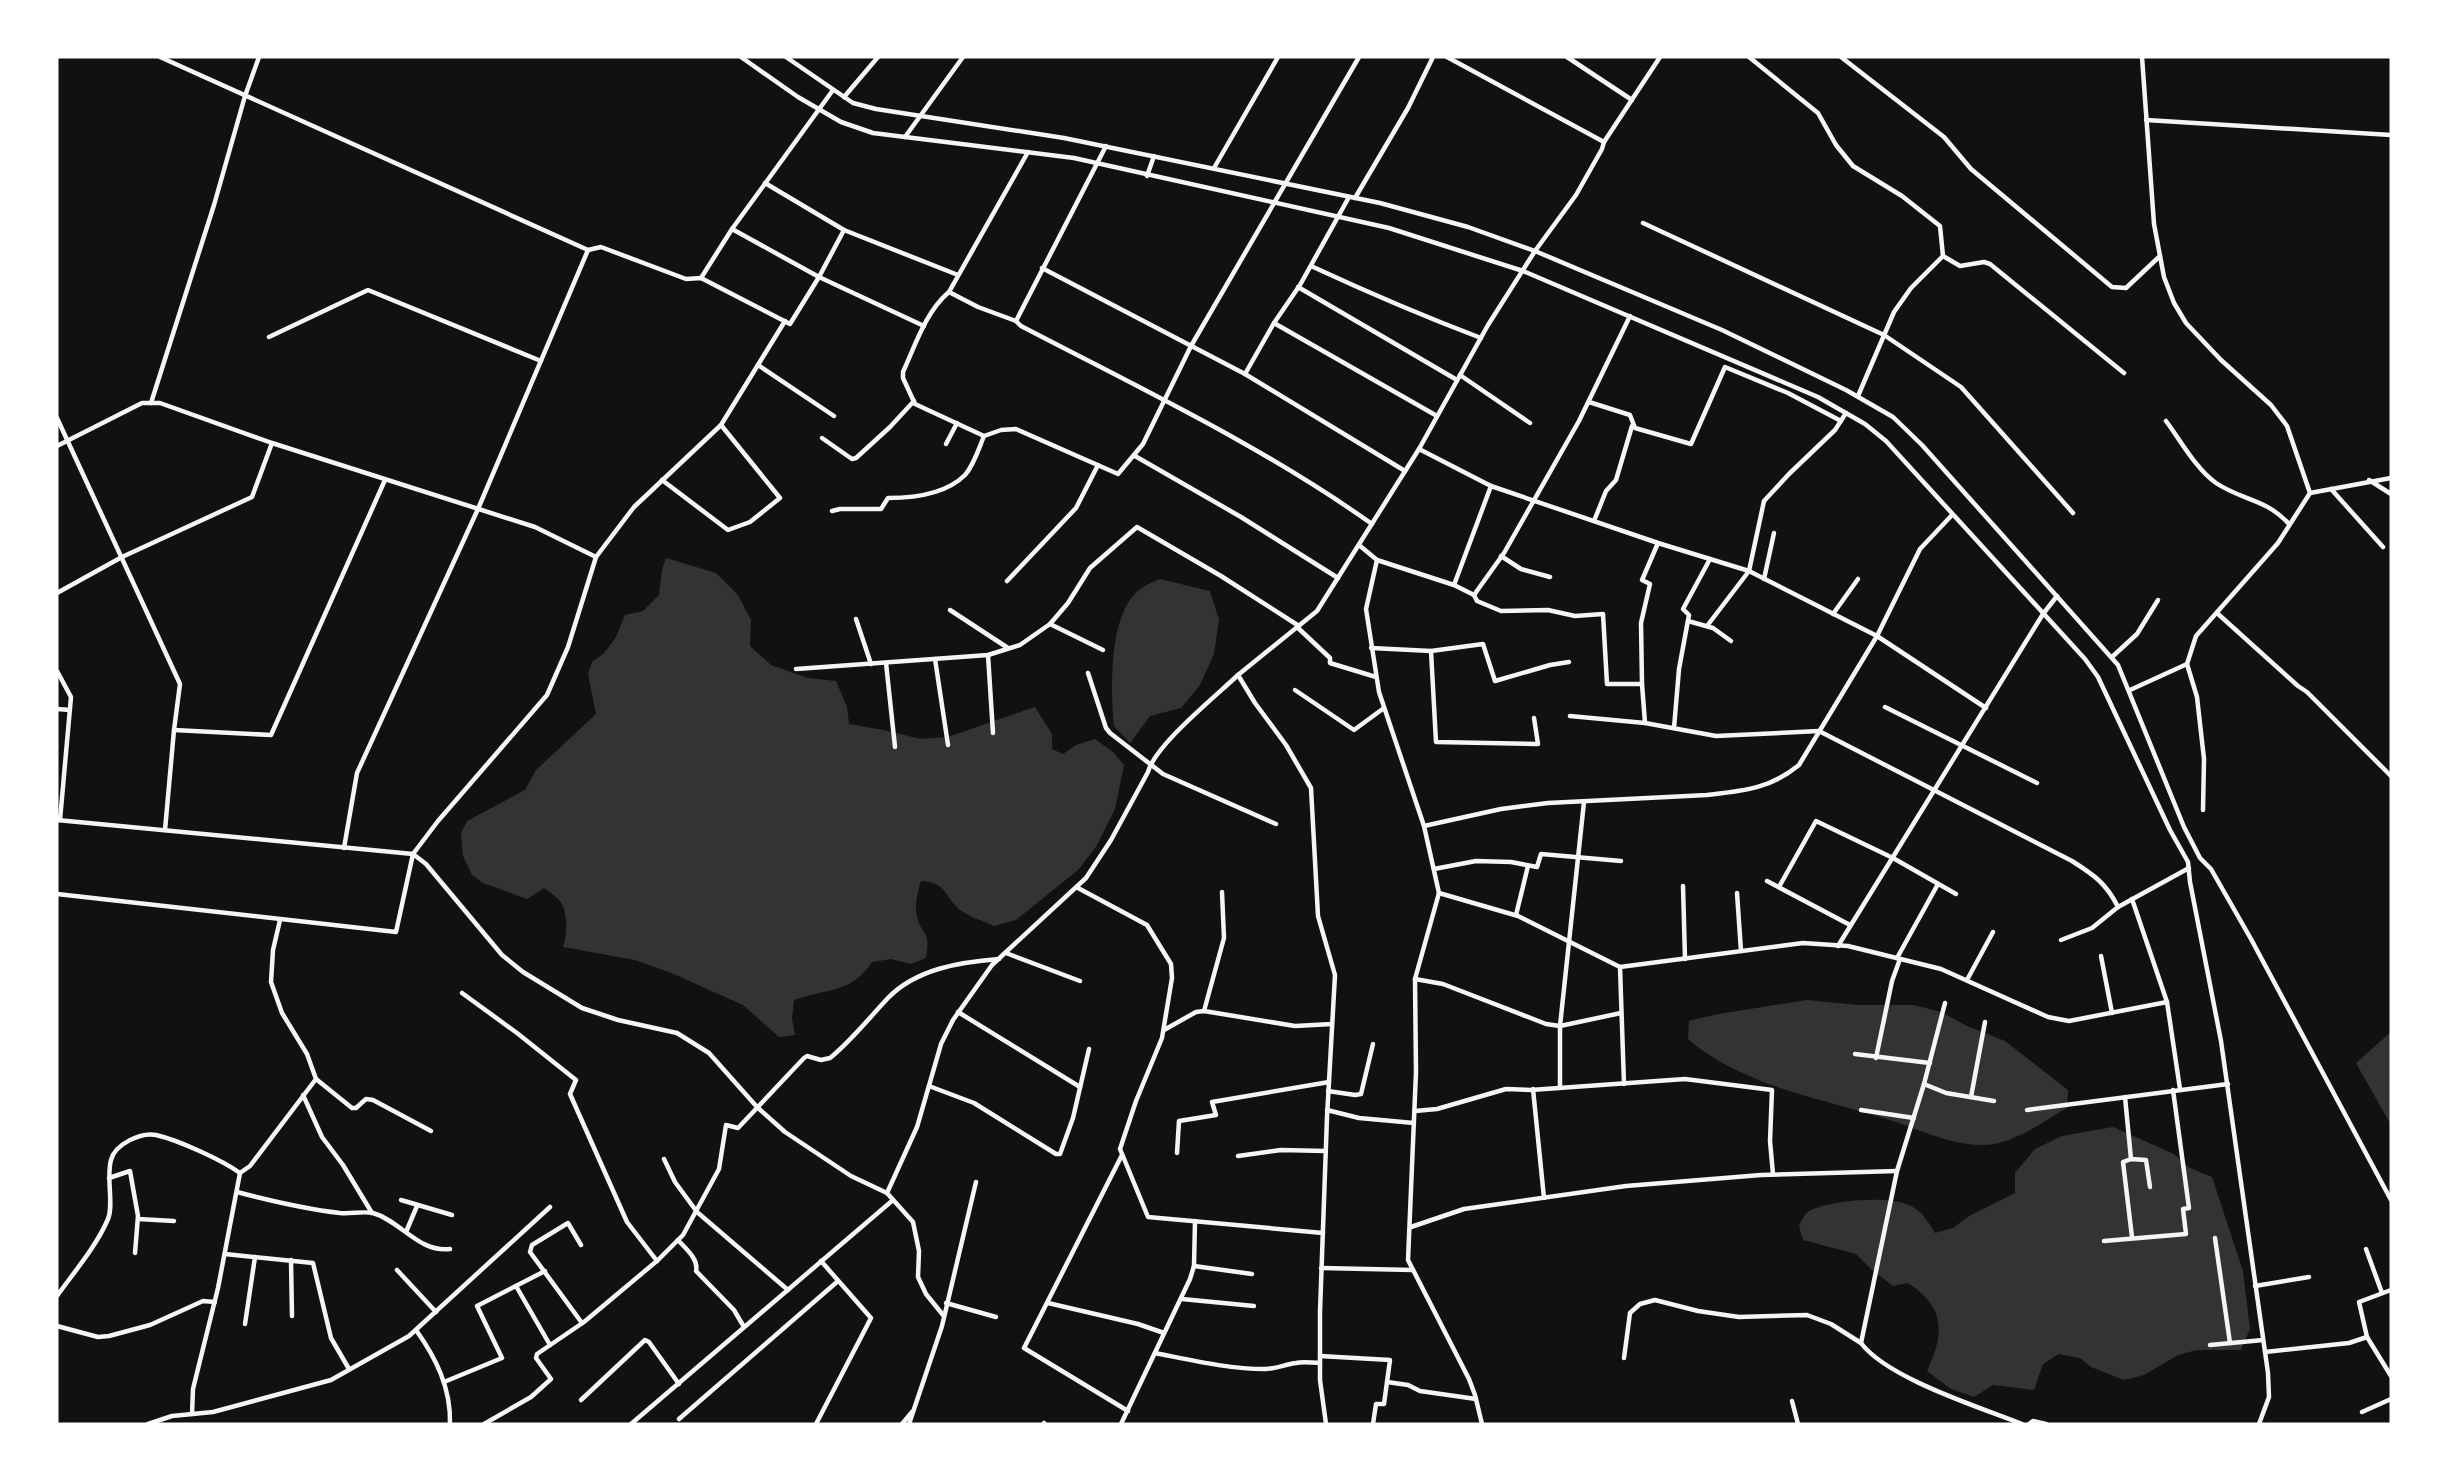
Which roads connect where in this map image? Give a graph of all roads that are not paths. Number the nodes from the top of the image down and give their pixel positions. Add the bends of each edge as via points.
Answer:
1 (160, 57) edge
2 (259, 57) edge
3 (741, 57) edge
4 (786, 57) edge
5 (878, 57) edge
6 (963, 57) edge
7 (1278, 57) edge
8 (1359, 57) edge
9 (1433, 57) edge
10 (1447, 57) edge
11 (1567, 57) edge
12 (1749, 57) edge
13 (1840, 57) edge
14 (2142, 57) edge
15 (1658, 59) edge
16 (834, 90) junction
17 (245, 96) junction
18 (844, 97) junction
19 (1632, 100) junction
20 (819, 108) junction
21 (920, 116) junction
22 (2146, 120) junction
23 (2391, 135) edge
24 (905, 137) junction
25 (1604, 142) junction
26 (1106, 146) junction
27 (1028, 152) junction
28 (1154, 156) junction
29 (1097, 164) junction
30 (1214, 168) junction
31 (1147, 176) junction
32 (765, 183) junction
33 (1286, 183) junction
34 (1352, 197) junction
35 (1275, 202) junction
36 (1338, 216) junction
37 (1643, 223) dead end
38 (732, 228) junction
39 (844, 230) junction
40 (588, 250) junction
41 (1535, 251) junction
42 (1943, 256) junction
43 (2160, 256) junction
44 (1311, 266) junction
45 (1042, 268) junction
46 (1523, 270) junction
47 (958, 275) junction
48 (819, 277) junction
49 (701, 278) junction
50 (1298, 287) junction
51 (949, 292) junction
52 (1630, 316) junction
53 (785, 321) junction
54 (1016, 321) junction
55 (1274, 323) junction
56 (924, 326) junction
57 (1884, 335) junction
58 (268, 337) dead end
59 (1481, 338) junction
60 (1191, 346) junction
61 (541, 361) junction
62 (758, 365) junction
63 (1245, 374) junction
64 (2124, 374) dead end
65 (1460, 375) junction
66 (1457, 380) junction
67 (1858, 396) junction
68 (1162, 400) junction
69 (914, 401) junction
70 (1588, 402) junction
71 (151, 403) junction
72 (1846, 413) junction
73 (834, 416) dead end
74 (1437, 416) junction
75 (57, 418) edge
76 (1841, 421) junction
77 (2166, 421) dead end
78 (957, 423) junction
79 (1530, 423) dead end
80 (721, 425) junction
81 (1632, 426) junction
82 (984, 436) junction
83 (822, 438) dead end
84 (68, 440) junction
85 (272, 443) junction
86 (946, 444) dead end
87 (57, 446) edge
88 (1419, 448) junction
89 (1135, 456) junction
90 (1098, 465) junction
91 (1405, 471) junction
92 (2391, 478) edge
93 (385, 480) junction
94 (662, 480) junction
95 (2369, 480) junction
96 (1491, 486) junction
97 (2331, 489) junction
98 (2310, 493) junction
99 (2391, 494) edge
100 (1532, 500) junction
101 (478, 508) junction
102 (832, 511) dead end
103 (2073, 513) dead end
104 (1952, 515) junction
105 (1594, 521) junction
106 (1372, 524) junction
107 (2289, 524) junction
108 (1774, 533) dead end
109 (1658, 543) junction
110 (1359, 545) junction
111 (2383, 547) dead end
112 (1501, 556) junction
113 (122, 557) junction
114 (596, 557) junction
115 (1710, 559) junction
116 (1377, 560) junction
117 (1749, 571) junction
118 (1550, 577) dead end
119 (1338, 578) junction
120 (1764, 579) junction
121 (1858, 579) dead end
122 (1007, 581) dead end
123 (1454, 585) junction
124 (57, 592) edge
125 (1474, 595) junction
126 (2057, 596) junction
127 (2158, 600) dead end
128 (950, 610) dead end
129 (1833, 614) junction
130 (2043, 614) junction
131 (2217, 614) junction
132 (856, 619) dead end
133 (1688, 621) junction
134 (1050, 624) junction
135 (1298, 626) junction
136 (1707, 626) junction
137 (1877, 636) junction
138 (1731, 641) dead end
139 (1008, 648) junction
140 (1371, 648) junction
141 (1103, 650) dead end
142 (1431, 651) junction
143 (988, 655) junction
144 (2112, 657) junction
145 (935, 659) junction
146 (1569, 662) dead end
147 (886, 663) junction
148 (871, 664) junction
149 (2187, 664) junction
150 (796, 669) dead end
151 (57, 671) edge
152 (1088, 673) dead end
153 (1238, 675) junction
154 (1376, 677) junction
155 (1642, 684) junction
156 (1295, 690) dead end
157 (2130, 690) junction
158 (1885, 707) dead end
159 (1384, 708) junction
160 (1986, 708) junction
161 (57, 709) edge
162 (70, 710) junction
163 (1570, 716) dead end
164 (1534, 718) dead end
165 (1645, 723) junction
166 (1674, 728) junction
167 (174, 730) junction
168 (1819, 731) junction
169 (993, 733) dead end
170 (948, 745) dead end
171 (895, 747) dead end
172 (1962, 747) junction
173 (1150, 764) junction
174 (2391, 776) edge
175 (2037, 783) dead end
176 (1935, 789) junction
177 (1584, 802) junction
178 (2203, 810) dead end
179 (59, 820) edge
180 (1276, 824) dead end
181 (1424, 826) junction
182 (165, 830) junction
183 (344, 848) junction
184 (413, 854) junction
185 (1580, 857) junction
186 (1893, 858) junction
187 (2200, 858) junction
188 (1621, 861) dead end
189 (2188, 865) junction
190 (1528, 866) junction
191 (1434, 869) junction
192 (1767, 881) dead end
193 (1938, 884) junction
194 (1683, 886) dead end
195 (1779, 887) junction
196 (1078, 888) junction
197 (1222, 892) dead end
198 (1440, 893) junction
199 (1737, 893) dead end
200 (57, 894) edge
201 (1956, 894) dead end
202 (2132, 899) junction
203 (2118, 907) junction
204 (1515, 915) junction
205 (280, 920) junction
206 (1850, 925) junction
207 (1993, 932) dead end
208 (2061, 940) dead end
209 (1571, 942) junction
210 (1838, 946) junction
211 (1741, 951) junction
212 (1006, 953) junction
213 (2101, 956) dead end
214 (1685, 958) junction
215 (999, 959) junction
216 (1898, 959) junction
217 (1620, 968) junction
218 (1415, 979) junction
219 (1967, 980) junction
220 (1080, 981) dead end
221 (462, 993) dead end
222 (2167, 1002) junction
223 (1945, 1003) dead end
224 (1204, 1011) junction
225 (958, 1012) junction
226 (1621, 1013) junction
227 (2112, 1013) junction
228 (1985, 1022) dead end
229 (1332, 1024) junction
230 (1560, 1026) junction
231 (1164, 1030) junction
232 (1373, 1044) dead end
233 (1089, 1049) dead end
234 (1855, 1054) dead end
235 (1876, 1058) junction
236 (1930, 1063) junction
237 (316, 1079) junction
238 (1329, 1082) junction
239 (1624, 1084) junction
240 (1924, 1084) junction
241 (2228, 1084) junction
242 (929, 1086) junction
243 (1080, 1087) junction
244 (1560, 1088) junction
245 (1533, 1089) junction
246 (2180, 1089) junction
247 (2173, 1090) junction
248 (1328, 1091) junction
249 (303, 1095) junction
250 (1971, 1097) junction
251 (2125, 1097) junction
252 (1994, 1101) dead end
253 (757, 1107) junction
254 (1327, 1110) junction
255 (1860, 1110) dead end
256 (2027, 1110) dead end
257 (1415, 1111) junction
258 (1914, 1118) junction
259 (1414, 1123) junction
260 (431, 1131) dead end
261 (1326, 1151) junction
262 (1177, 1154) dead end
263 (1122, 1155) junction
264 (1238, 1156) dead end
265 (664, 1160) dead end
266 (2131, 1160) junction
267 (1897, 1171) junction
268 (240, 1173) junction
269 (1773, 1174) junction
270 (109, 1178) junction
271 (976, 1182) dead end
272 (2150, 1187) dead end
273 (237, 1192) junction
274 (887, 1193) junction
275 (1544, 1197) junction
276 (401, 1200) dead end
277 (893, 1200) junction
278 (2391, 1200) edge
279 (417, 1206) junction
280 (550, 1207) dead end
281 (697, 1212) junction
282 (372, 1213) junction
283 (452, 1215) dead end
284 (138, 1219) junction
285 (174, 1221) dead end
286 (1195, 1221) junction
287 (1411, 1227) junction
288 (406, 1232) junction
289 (1323, 1233) junction
290 (2132, 1237) junction
291 (2215, 1238) dead end
292 (678, 1240) junction
293 (2104, 1241) dead end
294 (581, 1245) dead end
295 (450, 1250) dead end
296 (2366, 1250) dead end
297 (135, 1253) dead end
298 (225, 1254) junction
299 (255, 1257) junction
300 (291, 1260) junction
301 (657, 1261) junction
302 (821, 1261) junction
303 (1194, 1266) junction
304 (1321, 1268) junction
305 (397, 1270) dead end
306 (1413, 1270) junction
307 (545, 1271) junction
308 (1252, 1274) dead end
309 (2309, 1278) dead end
310 (838, 1281) junction
311 (516, 1286) junction
312 (2255, 1286) junction
313 (788, 1290) junction
314 (2391, 1290) edge
315 (2382, 1293) junction
316 (57, 1296) edge
317 (1182, 1299) junction
318 (215, 1302) junction
319 (946, 1303) junction
320 (1048, 1303) junction
321 (1254, 1306) dead end
322 (436, 1312) junction
323 (943, 1315) junction
324 (292, 1316) dead end
325 (996, 1317) dead end
326 (582, 1323) junction
327 (245, 1324) dead end
328 (57, 1326) edge
329 (744, 1327) junction
330 (416, 1330) junction
331 (1164, 1333) junction
332 (2367, 1337) junction
333 (2263, 1340) junction
334 (1861, 1343) junction
335 (2230, 1343) junction
336 (550, 1345) junction
337 (2210, 1345) dead end
338 (2265, 1352) junction
339 (1155, 1353) junction
340 (1320, 1356) junction
341 (1624, 1358) dead end
342 (1320, 1363) junction
343 (349, 1369) junction
344 (2391, 1376) edge
345 (444, 1382) junction
346 (1387, 1382) junction
347 (679, 1383) junction
348 (1476, 1399) junction
349 (2391, 1399) edge
350 (581, 1401) dead end
351 (1792, 1401) dead end
352 (916, 1408) junction
353 (1128, 1411) junction
354 (2362, 1412) dead end
355 (192, 1414) junction
356 (679, 1419) dead end
357 (164, 1421) edge
358 (1123, 1421) edge
359 (148, 1424) edge
360 (450, 1424) edge
361 (484, 1424) edge
362 (631, 1424) edge
363 (816, 1424) edge
364 (902, 1424) edge
365 (909, 1424) edge
366 (1131, 1424) edge
367 (1326, 1424) edge
368 (1373, 1424) edge
369 (1482, 1424) edge
370 (1798, 1424) edge
371 (2022, 1424) edge
372 (2029, 1424) edge
373 (2046, 1424) edge
374 (2259, 1424) edge

1 - 17 street
2 - 17 street
3 - 20 street
4 - 16 street
5 - 18 street
6 - 21 street
7 - 30 street
8 - 33 street
9 - 34 street via 1408,108
10 - 25 street
11 - 19 street
12 - 42 street via 1818,113 1853,166 1902,196 1940,226
13 - 43 street via 1944,137 1971,169 2112,287 2126,288
14 - 22 street
15 - 19 street
16 - 18 street
16 - 20 street
17 - 40 street
17 - 71 street
18 - 21 street via 876,109
19 - 25 street
20 - 24 street via 841,122 873,133
20 - 32 street
21 - 24 street
21 - 26 street
22 - 23 street
22 - 43 street
24 - 27 street
25 - 41 street via 1576,195
26 - 28 street
26 - 29 street
27 - 29 street
27 - 47 street
28 - 30 street
28 - 31 street
29 - 31 street
29 - 45 street
30 - 33 street
31 - 35 street
32 - 38 street
32 - 39 street
33 - 34 street
33 - 35 street
34 - 36 street
34 - 41 street via 1468,227
35 - 36 street
35 - 60 street
36 - 44 street
36 - 46 street
37 - 57 street
38 - 48 street
38 - 49 street
39 - 47 street
39 - 48 street
40 - 49 street via 601,247 686,279
40 - 61 street
41 - 46 street
41 - 67 street via 1722,330
42 - 57 street via 1911,288
42 - 64 street via 1960,266 1990,264
43 - 98 street via 2174,303 2186,323 2271,405 2287,426
44 - 50 street
44 - 59 street
45 - 54 street
45 - 60 street
46 - 52 street
46 - 59 street
47 - 51 street
48 - 53 street via 790,324
48 - 56 street
49 - 53 street
50 - 55 street
50 - 66 street
51 - 54 street
51 - 56 street
52 - 70 street
52 - 72 street via 1818,397
53 - 62 street
54 - 68 street
55 - 63 street
55 - 74 street
56 - 69 street via 903,372
57 - 67 street
57 - 103 street via 1961,387
58 - 61 street via 368,290
59 - 65 street
60 - 63 street
60 - 68 street
61 - 101 street
62 - 73 street
62 - 80 street
63 - 91 street
65 - 66 street
65 - 79 street
66 - 74 street
67 - 126 street via 1893,417 1922,445
68 - 89 street
68 - 106 street via 1222,430
69 - 78 street
69 - 83 street via 856,459
70 - 81 street via 1630,416
70 - 100 street
71 - 84 street via 128,408
71 - 85 street
72 - 76 street
72 - 104 street via 1886,441
74 - 88 street
75 - 84 street
76 - 81 street via 1788,393 1725,367 1691,444
76 - 117 street via 1764,501
77 - 107 street via 2215,482 2260,501
78 - 82 street
78 - 86 street
80 - 94 street
80 - 94 street via 780,498 750,522 728,531
81 - 105 street via 1616,480 1606,492
82 - 90 street via 1001,429 1016,429
82 - 102 street via 965,474 952,483 920,497 888,498 881,508
84 - 87 street
84 - 113 street
85 - 93 street
85 - 113 street via 252,497
88 - 91 street
88 - 96 street
89 - 90 street via 1118,474
89 - 119 street
90 - 122 street via 1076,508
91 - 106 street
92 - 95 street
93 - 101 street
93 - 167 street via 271,735
94 - 114 street via 634,507
95 - 97 street
95 - 99 street
96 - 100 street
96 - 123 street
97 - 98 street
97 - 111 street
98 - 107 street
100 - 105 street
100 - 112 street
101 - 114 street via 534,527
101 - 183 street via 357,773
104 - 130 street
104 - 137 street via 1920,549
105 - 109 street
106 - 110 street
107 - 131 street via 2278,543
108 - 120 street
109 - 115 street
109 - 155 street via 1642,580 1650,584 1641,623
110 - 116 street
110 - 119 street
112 - 118 street via 1521,569
112 - 125 street
113 - 124 street
113 - 167 street via 180,684
114 - 184 street via 568,647 546,695
115 - 117 street
115 - 133 street via 1683,609 1689,615
116 - 123 street
116 - 140 street via 1366,609
117 - 120 street
117 - 136 street
119 - 135 street via 1317,611
120 - 129 street
121 - 129 street
123 - 125 street
125 - 155 street via 1477,601 1501,611 1603,614 1606,684
126 - 130 street
126 - 144 street
127 - 144 street via 2136,634
128 - 139 street
129 - 137 street
130 - 160 street
130 - 189 street via 2098,677
131 - 149 street via 2196,636
131 - 174 street via 2307,692
132 - 148 street
133 - 136 street
133 - 166 street
134 - 135 street via 1090,568 1137,527
134 - 139 street via 1020,645
134 - 141 street
135 - 153 street
135 - 154 street via 1330,658 1330,663
136 - 138 street
137 - 160 street
137 - 168 street
139 - 143 street
140 - 142 street
140 - 154 street
142 - 146 street via 1483,644 1495,681
142 - 164 street via 1436,742 1538,744
143 - 145 street
143 - 169 street
144 - 157 street
145 - 147 street
145 - 170 street
147 - 148 street
147 - 171 street
148 - 150 street
149 - 157 street
149 - 178 street via 2197,697 2204,759
151 - 162 street via 71,697
152 - 173 street via 1106,728
153 - 173 street
153 - 229 street via 1311,788 1318,916 1335,975
154 - 159 street
155 - 165 street
156 - 159 street via 1354,730
157 - 187 street
158 - 172 street
159 - 181 street
160 - 172 street
161 - 162 street
162 - 179 street
163 - 165 street
165 - 166 street
166 - 168 street via 1716,736
167 - 182 street
168 - 176 street
168 - 177 street via 1798,765 1783,778 1760,787 1707,795
172 - 175 street
172 - 176 street
173 - 180 street via 1163,774
173 - 196 street via 1111,840
176 - 186 street
176 - 203 street via 2072,861 2101,881
177 - 181 street via 1501,809
177 - 185 street
179 - 182 street
181 - 191 street
182 - 183 street
183 - 184 street
184 - 205 street via 396,932
184 - 253 street via 515,967 582,1008 677,1033 709,1053
185 - 188 street
185 - 190 street via 1541,854 1537,867
185 - 209 street
186 - 193 street
186 - 195 street via 1816,821
186 - 206 street
187 - 189 street
187 - 278 street via 2211,869 2251,939
189 - 202 street
189 - 241 street
190 - 191 street via 1476,861
190 - 204 street
191 - 198 street
192 - 195 street
193 - 201 street
193 - 216 street
194 - 214 street
195 - 206 street
196 - 212 street
196 - 231 street via 1147,925 1165,952 1173,978
197 - 224 street via 1224,938
198 - 204 street
198 - 218 street
199 - 211 street
200 - 205 street
202 - 203 street
202 - 222 street
203 - 208 street via 2092,928
204 - 209 street
205 - 237 street via 271,982 282,1013 307,1054
206 - 210 street
207 - 219 street
209 - 217 street
209 - 230 street
210 - 211 street via 1803,943
210 - 216 street
211 - 214 street
212 - 215 street
212 - 220 street
213 - 227 street
214 - 217 street
215 - 225 street
215 - 253 street via 946,967 911,980 830,1058 804,1058
216 - 219 street
216 - 235 street
217 - 226 street
218 - 230 street via 1443,984
218 - 257 street
219 - 227 street via 2048,1017 2069,1021
221 - 301 street via 576,1080 570,1094 607,1180 627,1222
222 - 227 street
222 - 246 street
223 - 236 street
224 - 229 street via 1300,1027
224 - 231 street
225 - 242 street via 941,1044
225 - 243 street
226 - 230 street
226 - 239 street
228 - 250 street
229 - 238 street
230 - 244 street
231 - 263 street via 1133,1110 1120,1149
232 - 248 street via 1361,1094
233 - 243 street
234 - 235 street
235 - 236 street
236 - 240 street
237 - 249 street
237 - 260 street via 352,1108 366,1099 374,1100
238 - 248 street
238 - 262 street via 1212,1102 1216,1115 1179,1121
239 - 244 street
239 - 269 street via 1685,1079 1772,1089
240 - 250 street
240 - 258 street
241 - 246 street
241 - 312 street
242 - 243 street via 974,1103 1056,1154 1060,1154 1068,1135
242 - 274 street via 917,1127
244 - 245 street
245 - 257 street via 1506,1089 1437,1109
245 - 275 street
246 - 247 street
247 - 251 street
247 - 290 street via 2189,1208 2183,1209 2186,1234
248 - 254 street
249 - 268 street via 250,1166
249 - 282 street via 321,1137
250 - 252 street
251 - 256 street
251 - 266 street
253 - 274 street via 785,1132 851,1176
253 - 281 street via 738,1128 726,1125 719,1169
254 - 259 street via 1359,1118
254 - 261 street
255 - 258 street
257 - 259 street
258 - 267 street
259 - 287 street
261 - 264 street via 1281,1150
261 - 289 street
263 - 286 street via 1148,1217
263 - 320 street
265 - 281 street
266 - 272 street via 2146,1160
266 - 290 street via 2123,1162
267 - 269 street
267 - 334 street
268 - 270 street via 155,1135 140,1136 123,1144 111,1157
268 - 273 street
269 - 275 street
270 - 284 street via 130,1171
270 - 316 street via 109,1217
271 - 319 street
273 - 282 street via 341,1213
273 - 298 street
274 - 277 street
275 - 287 street via 1464,1209
276 - 279 street
277 - 302 street
277 - 323 street via 913,1222 919,1251 918,1277
279 - 283 street
279 - 288 street
280 - 322 street
281 - 292 street
281 - 313 street
282 - 288 street
284 - 285 street
284 - 297 street
286 - 289 street
286 - 303 street
287 - 306 street via 1408,1260
288 - 295 street via 432,1249
289 - 304 street
290 - 293 street
291 - 335 street
292 - 301 street
292 - 329 street via 695,1260 696,1271 734,1310
294 - 307 street via 568,1223 532,1245 530,1252
296 - 315 street
298 - 299 street
298 - 318 street
299 - 300 street
299 - 327 street
300 - 324 street
300 - 343 street via 313,1263 331,1338
301 - 326 street
302 - 310 street
302 - 313 street
303 - 308 street
303 - 317 street
304 - 306 street
304 - 340 street
305 - 322 street
306 - 348 street
307 - 311 street
307 - 326 street
309 - 312 street
310 - 356 street
310 - 363 street via 871,1318
311 - 336 street
311 - 345 street via 477,1308 502,1358
312 - 333 street
313 - 329 street
314 - 315 street
315 - 332 street via 2359,1302
317 - 321 street
317 - 331 street
318 - 328 street via 203,1301 150,1325 109,1336 98,1337
318 - 355 street via 194,1389
319 - 323 street
319 - 325 street
320 - 331 street
320 - 353 street via 1024,1348
322 - 330 street
323 - 352 street
326 - 336 street
329 - 347 street
330 - 343 street
330 - 345 street via 433,1354
331 - 339 street
332 - 338 street via 2349,1343
332 - 344 street
333 - 335 street
333 - 338 street
334 - 341 street via 1831,1324 1807,1315 1739,1317 1655,1300 1630,1313
334 - 371 street via 1906,1377
335 - 337 street
336 - 361 street via 536,1358 551,1378 531,1397
338 - 374 street via 2269,1397
339 - 342 street via 1232,1368
339 - 353 street
340 - 342 street
340 - 346 street via 1390,1360
342 - 367 street
343 - 355 street via 330,1380 213,1412
345 - 360 street
346 - 348 street
346 - 368 street via 1384,1404 1376,1404
347 - 350 street via 645,1340
347 - 362 street
348 - 369 street
349 - 354 street
351 - 370 street
352 - 364 street
352 - 365 street
353 - 358 street
355 - 357 street
357 - 359 street
358 - 366 street
372 - 373 street

